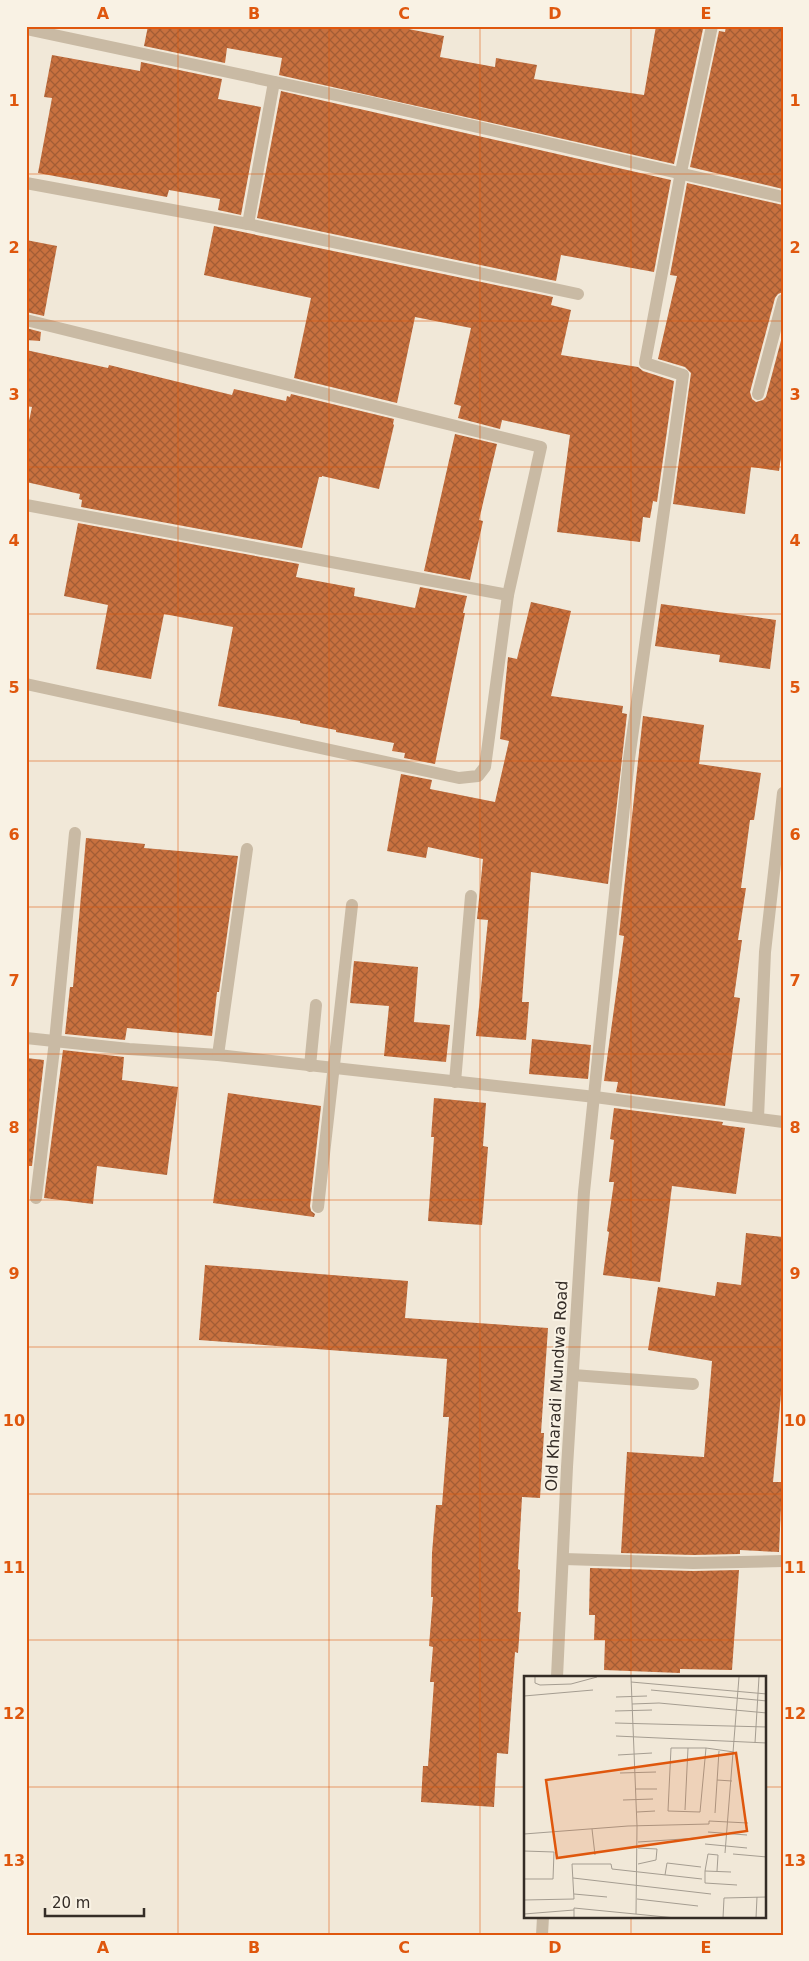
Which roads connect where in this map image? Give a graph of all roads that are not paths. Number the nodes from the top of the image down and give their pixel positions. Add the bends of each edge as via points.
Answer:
1 (712, 26) edge
2 (26, 29) edge
3 (274, 82) junction
4 (681, 172) junction
5 (26, 183) edge
6 (783, 197) edge
7 (248, 224) junction
8 (578, 294) dead end
9 (783, 300) edge
10 (26, 320) edge
11 (758, 394) dead end
12 (26, 505) edge
13 (508, 595) junction
14 (26, 684) edge
15 (783, 793) edge
16 (75, 833) dead end
17 (247, 849) dead end
18 (471, 896) dead end
19 (352, 905) dead end
20 (316, 1005) dead end
21 (26, 1038) edge
22 (55, 1041) junction
23 (218, 1055) junction
24 (310, 1066) junction
25 (334, 1068) junction
26 (455, 1082) junction
27 (594, 1097) junction
28 (758, 1118) junction
29 (783, 1122) edge
30 (36, 1198) dead end
31 (318, 1207) dead end
32 (573, 1375) junction
33 (693, 1384) dead end
34 (564, 1559) junction
35 (783, 1561) edge
36 (558, 1676) edge
37 (543, 1918) edge
38 (542, 1935) edge

1 - 4 street
2 - 3 street
3 - 4 street
3 - 7 street
4 - 6 street
4 - 27 street, Old Kharadi Mundwa Road via 645,363 683,375 629,759
5 - 7 street
7 - 8 street
9 - 11 street
10 - 13 street via 541,447
12 - 13 street
13 - 14 street via 485,767 478,776 459,778
15 - 28 street via 765,952
16 - 22 street
17 - 23 street
18 - 26 street
19 - 25 street
20 - 24 street
21 - 22 street
22 - 23 street
22 - 30 street
23 - 24 street
24 - 25 street
25 - 26 street
25 - 31 street
26 - 27 street
27 - 28 street
27 - 32 street, Old Kharadi Mundwa Road via 584,1192
28 - 29 street
32 - 33 street
32 - 34 street, Old Kharadi Mundwa Road
34 - 35 street
34 - 36 street, Old Kharadi Mundwa Road
37 - 38 street

